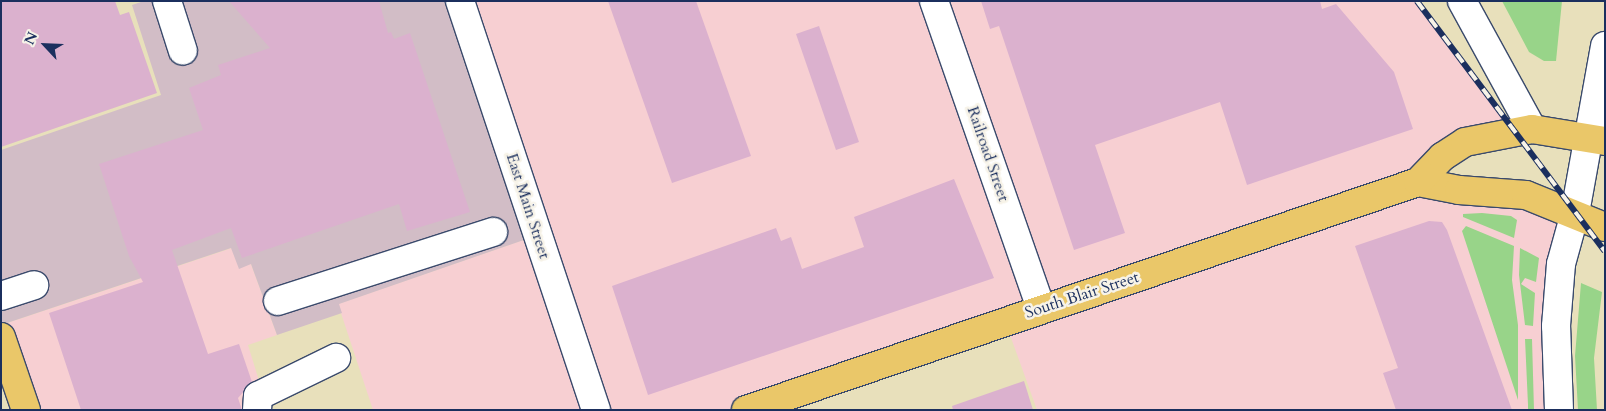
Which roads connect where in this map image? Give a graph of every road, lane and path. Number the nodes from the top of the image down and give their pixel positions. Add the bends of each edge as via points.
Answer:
1 (167, 1) edge
2 (460, 1) edge
3 (934, 1) edge
4 (1462, 1) edge
5 (1605, 46) edge
6 (183, 51) dead end
7 (1532, 129) junction
8 (1597, 139) edge
9 (1418, 182) junction
10 (1575, 213) junction
11 (1605, 227) edge
12 (493, 232) dead end
13 (34, 285) dead end
14 (1, 296) edge
15 (278, 301) dead end
16 (1041, 308) junction
17 (1, 337) edge
18 (336, 358) dead end
19 (26, 410) edge
20 (257, 410) edge
21 (596, 410) edge
22 (746, 410) edge
23 (1559, 410) edge

1 - 6 street
2 - 21 street, East Main Street
3 - 16 street, Railroad Street
4 - 7 street
5 - 8 street
7 - 8 main road, South Blair Street
7 - 9 main road, South Blair Street via 1465,142 1442,157
8 - 10 street
9 - 10 main road, South Blair Street via 1459,190 1526,195
9 - 16 main road, South Blair Street
10 - 11 main road, South Blair Street
10 - 23 street via 1561,264 1558,295 1556,362
12 - 15 street
13 - 14 street
16 - 22 main road, South Blair Street
17 - 19 main road
18 - 20 street via 258,396

